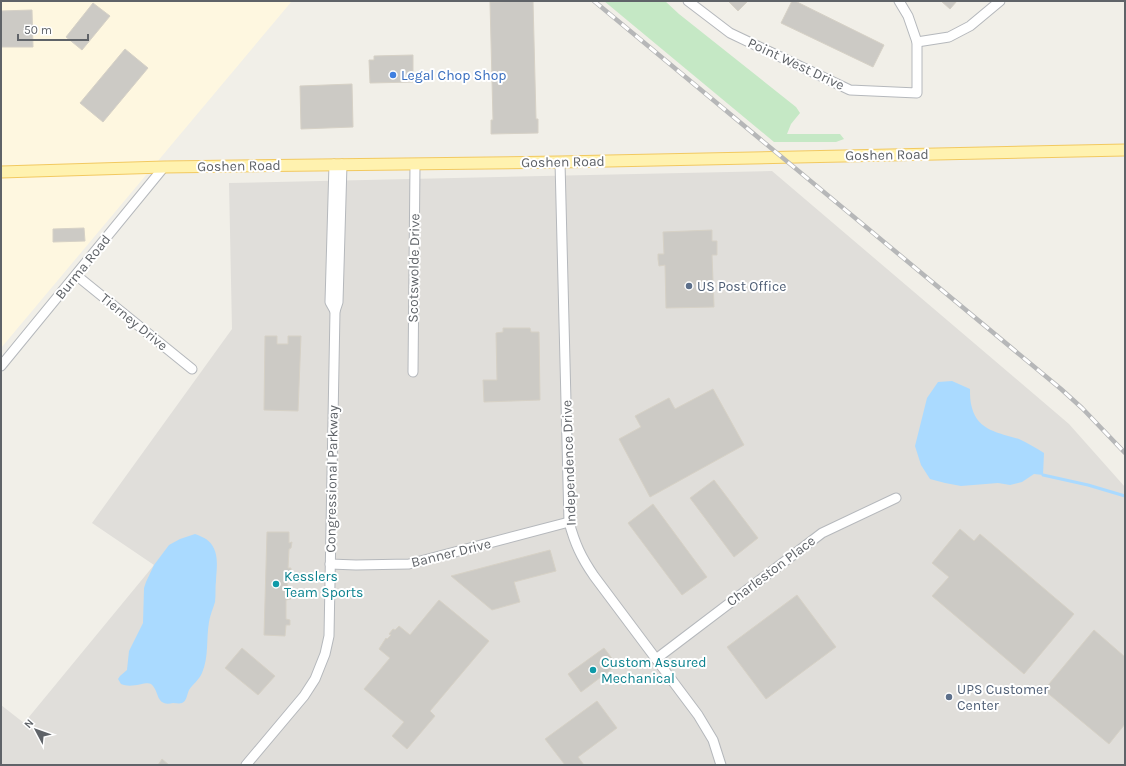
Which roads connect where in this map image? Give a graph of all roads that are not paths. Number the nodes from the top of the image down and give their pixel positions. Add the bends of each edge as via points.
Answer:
1 (688, 1) edge
2 (899, 1) edge
3 (1000, 1) edge
4 (917, 42) junction
5 (1125, 150) edge
6 (560, 162) junction
7 (338, 164) junction
8 (415, 165) junction
9 (164, 166) junction
10 (1, 172) edge
11 (76, 275) junction
12 (1, 366) edge
13 (192, 369) dead end
14 (413, 372) dead end
15 (896, 498) dead end
16 (569, 522) junction
17 (330, 564) junction
18 (656, 659) junction
19 (246, 765) edge
20 (721, 765) edge

1 - 4 street, Point West Drive via 730,33 850,90 916,93
2 - 4 street, Point West Drive via 908,16
3 - 4 street via 970,26 949,37
5 - 6 main road, Goshen Road
6 - 8 main road, Goshen Road
6 - 16 street, Independence Drive
7 - 8 main road, Goshen Road
7 - 9 main road, Goshen Road
7 - 17 street, Congressional Parkway via 338,302 334,311
8 - 14 street, Scotswolde Drive
9 - 10 main road, Goshen Road
9 - 11 street, Burma Road
11 - 12 street, Burma Road
11 - 13 street, Tierney Drive
15 - 18 street, Charleston Place via 822,533
16 - 17 street, Banner Drive via 409,564
16 - 18 street, Independence Drive via 574,541 585,562
17 - 19 street, Congressional Parkway via 329,636 321,668 304,696
18 - 20 street, Independence Drive via 706,727

